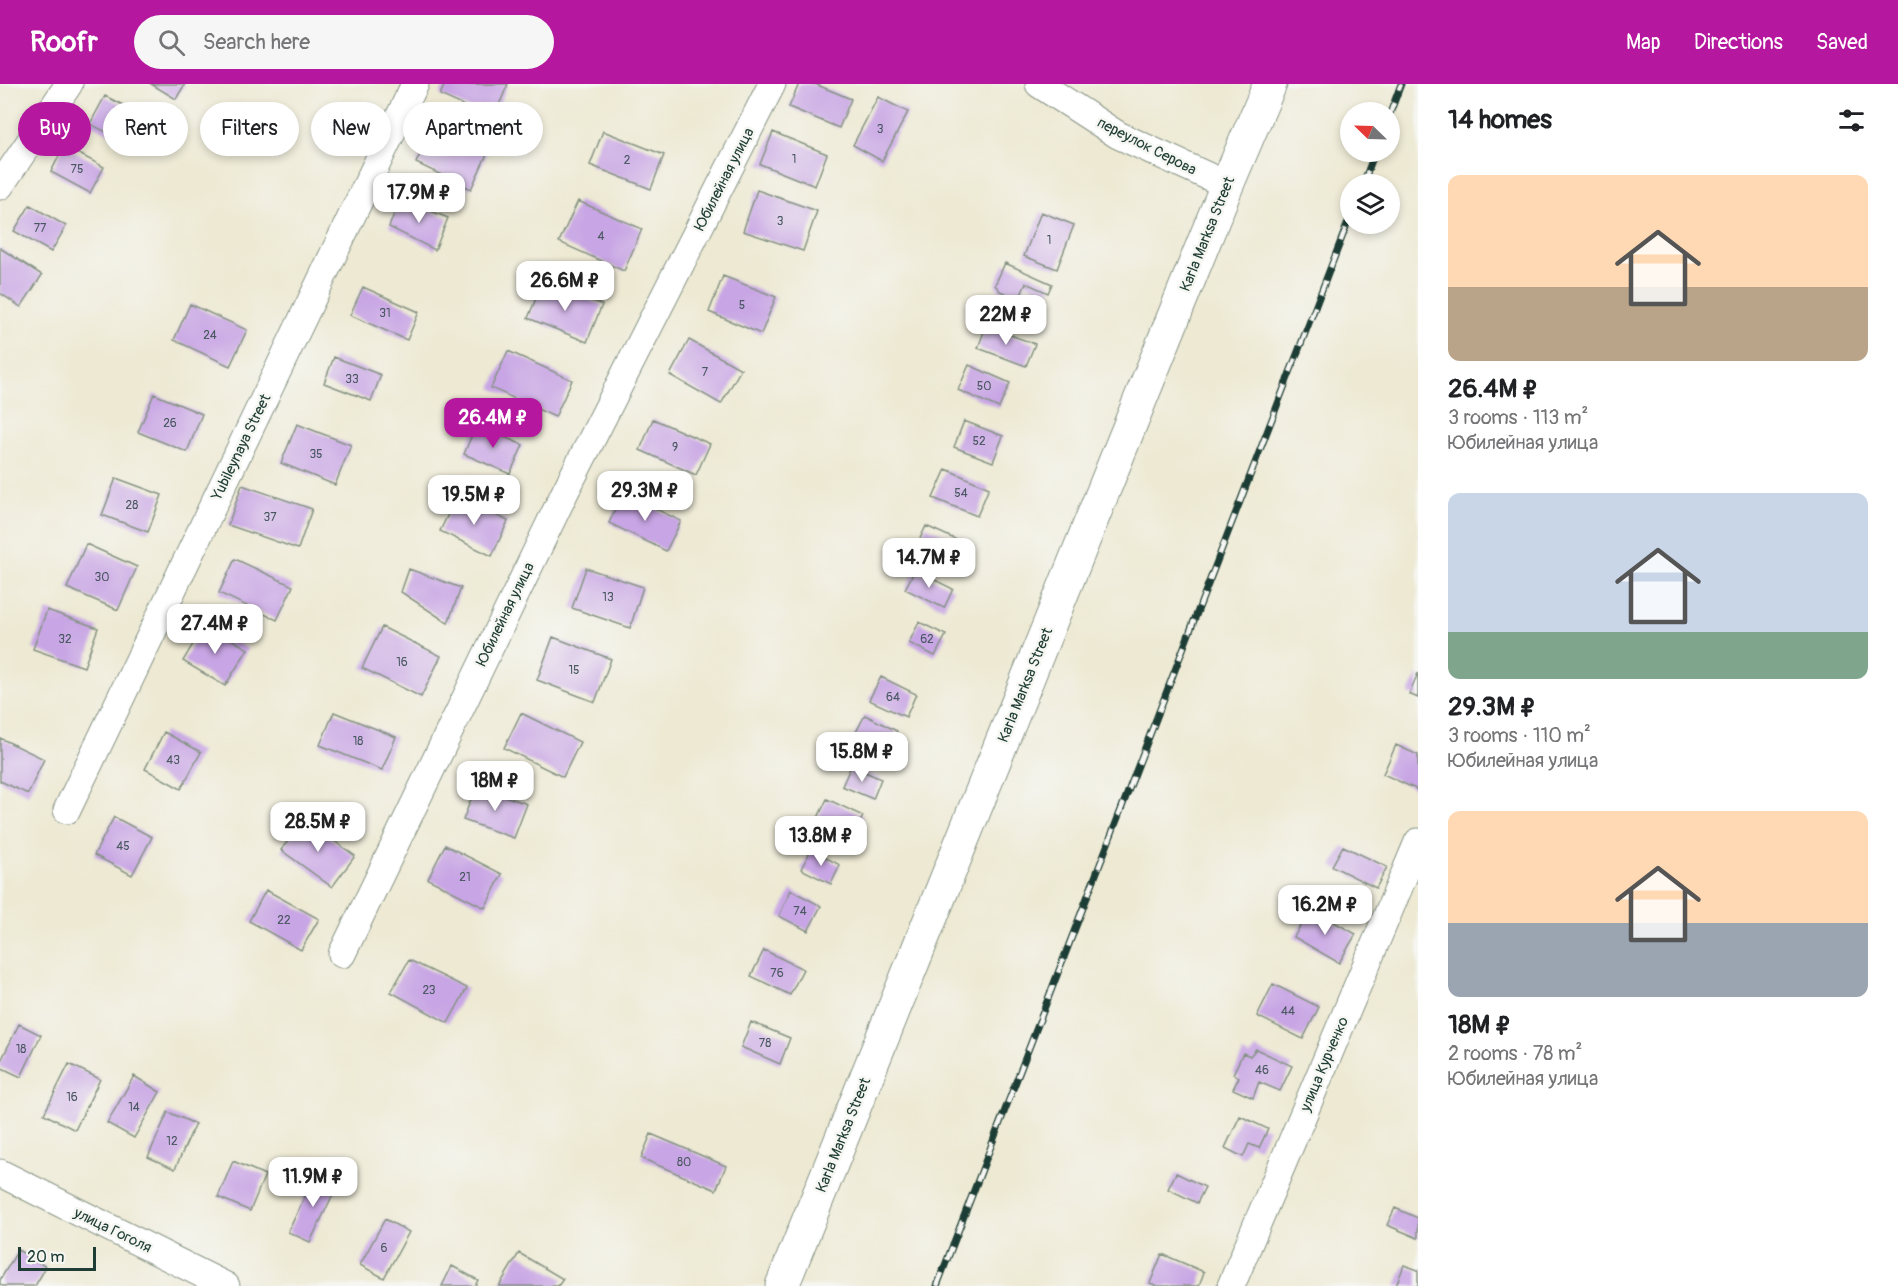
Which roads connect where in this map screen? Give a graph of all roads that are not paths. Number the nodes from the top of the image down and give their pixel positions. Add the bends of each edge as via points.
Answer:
1 (69, 84) edge
2 (415, 84) edge
3 (772, 84) edge
4 (1039, 84) edge
5 (1270, 84) edge
6 (1227, 185) junction
7 (0, 186) edge
8 (67, 810) dead end
9 (1418, 842) edge
10 (342, 954) dead end
11 (0, 1173) edge
12 (226, 1286) edge
13 (782, 1286) edge
14 (1231, 1286) edge

1 - 7 street
2 - 8 street, Yubileynaya Street
3 - 10 street, Юбилейная улица via 566,490
4 - 6 street, переулок Серова via 1118,135
5 - 6 street, Karla Marksa Street
6 - 13 street, Karla Marksa Street
9 - 14 street, улица Курченко
11 - 12 street, улица Гоголя

